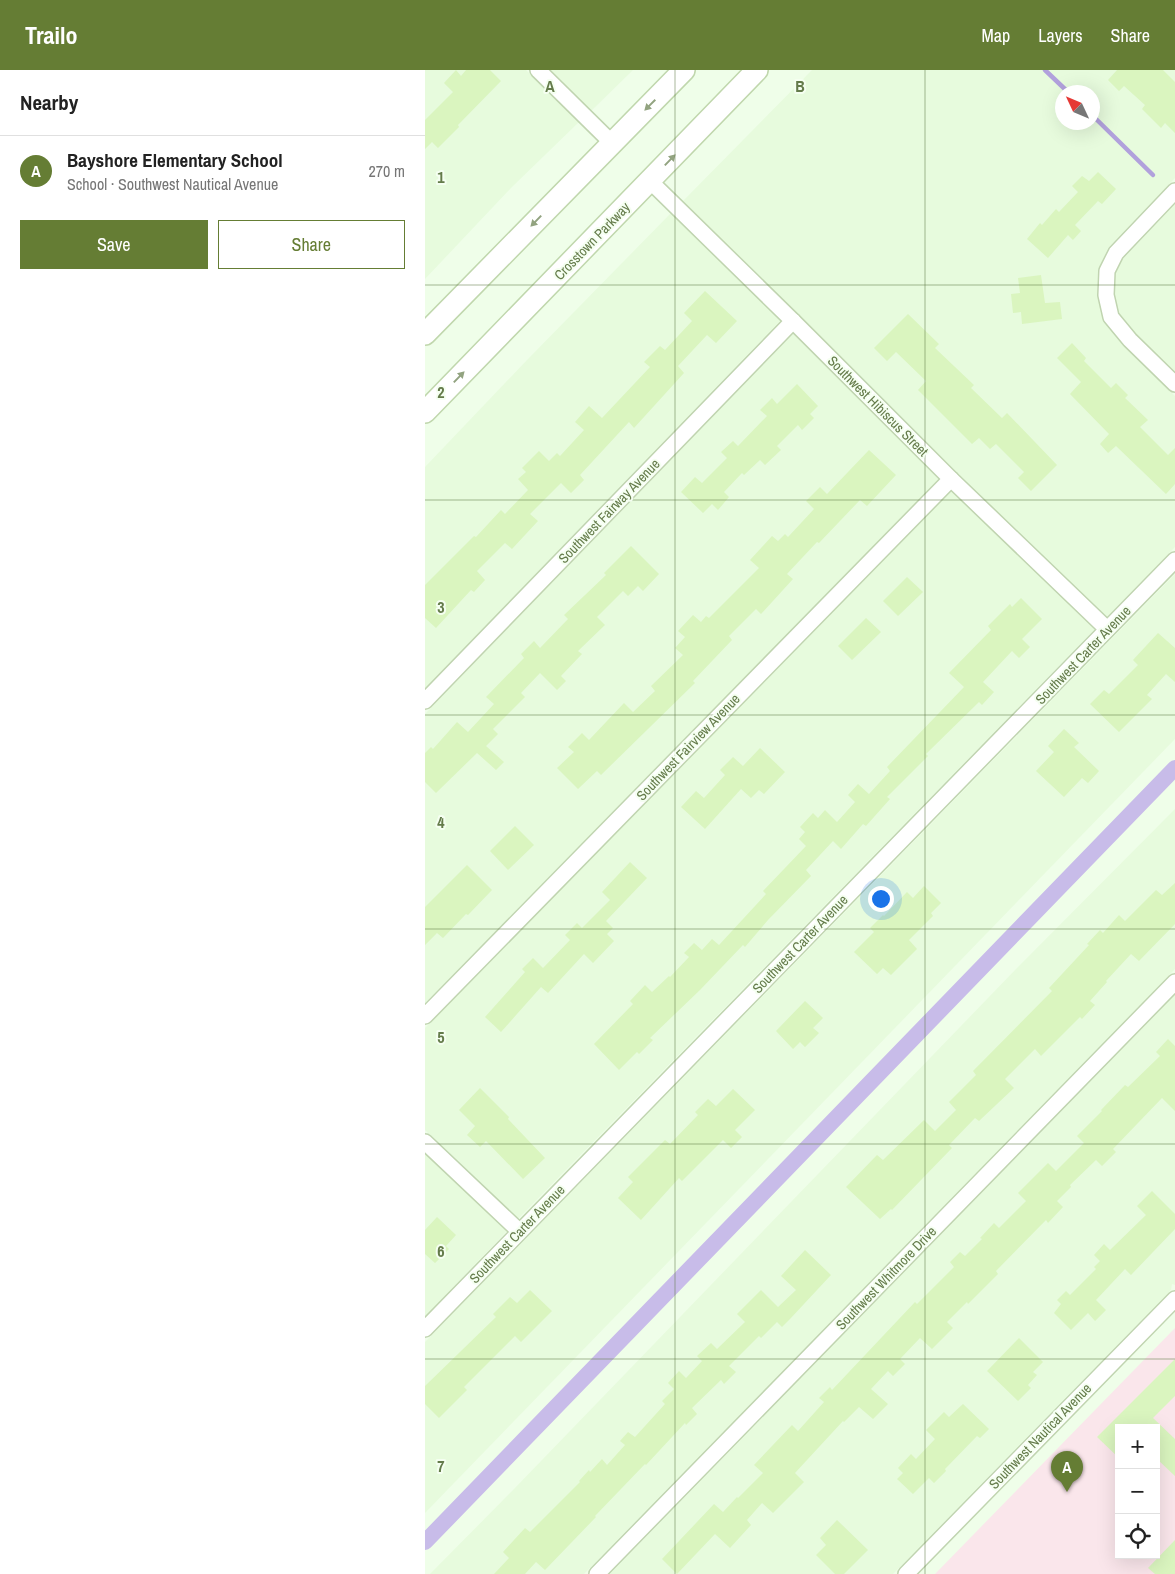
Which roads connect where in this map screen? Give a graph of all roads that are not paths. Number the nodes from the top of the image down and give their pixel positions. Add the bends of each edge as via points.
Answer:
1 (537, 70) edge
2 (684, 70) edge
3 (757, 70) edge
4 (612, 143) junction
5 (650, 181) junction
6 (1175, 191) edge
7 (793, 321) junction
8 (425, 334) edge
9 (1175, 384) edge
10 (425, 412) edge
11 (951, 479) junction
12 (1175, 560) edge
13 (1107, 629) junction
14 (425, 701) edge
15 (1175, 982) edge
16 (425, 1016) edge
17 (425, 1142) edge
18 (519, 1231) junction
19 (1175, 1298) edge
20 (425, 1329) edge
21 (597, 1574) edge
22 (906, 1574) edge

1 - 4 street
2 -> 4 main road
5 -> 3 main road, Crosstown Parkway
4 -> 8 main road
5 - 7 street, Southwest Hibiscus Street
10 -> 5 main road, Crosstown Parkway
6 - 9 street via 1116,253 1107,271 1106,295 1111,316 1129,340
7 - 11 street, Southwest Hibiscus Street
7 - 14 street, Southwest Fairway Avenue
11 - 13 street, Southwest Hibiscus Street
11 - 16 street, Southwest Fairview Avenue
12 - 13 street, Southwest Carter Avenue
13 - 18 street, Southwest Carter Avenue
15 - 21 street, Southwest Whitmore Drive
17 - 18 street
18 - 20 street, Southwest Carter Avenue
19 - 22 street, Southwest Nautical Avenue

